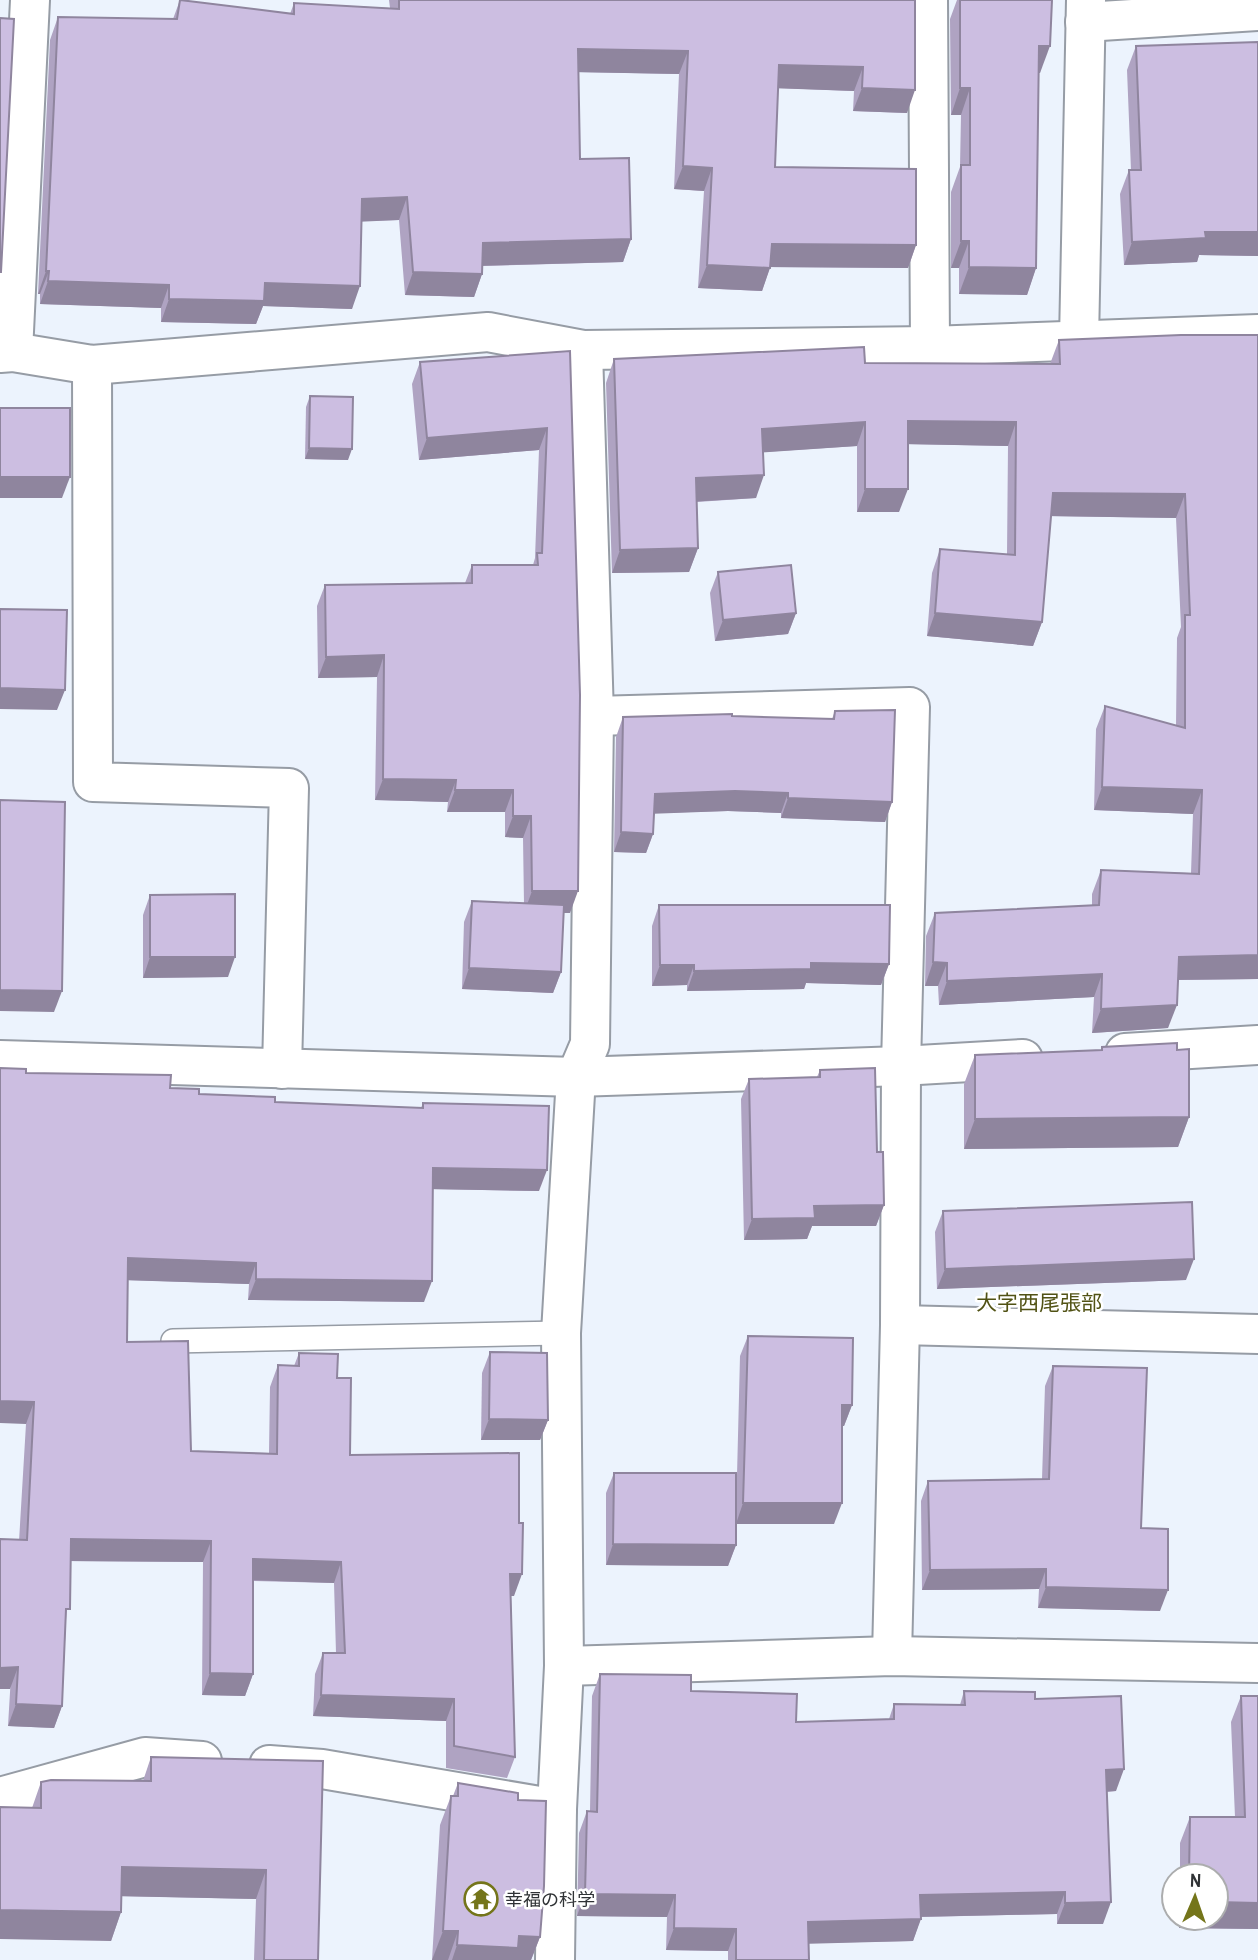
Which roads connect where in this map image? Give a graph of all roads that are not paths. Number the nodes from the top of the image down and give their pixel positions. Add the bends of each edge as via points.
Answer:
1 (30, 0) edge
2 (928, 0) edge
3 (1258, 10) edge
4 (1086, 11) edge
5 (1258, 334) edge
6 (1079, 340) junction
7 (930, 346) junction
8 (583, 350) junction
9 (6, 352) edge
10 (92, 365) junction
11 (594, 716) junction
12 (1258, 1045) edge
13 (1093, 1055) edge
14 (1052, 1057) edge
15 (0, 1060) edge
16 (901, 1066) junction
17 (282, 1069) junction
18 (576, 1077) junction
19 (900, 1325) junction
20 (561, 1334) junction
21 (1258, 1334) edge
22 (173, 1341) edge
23 (892, 1656) junction
24 (1258, 1663) edge
25 (564, 1666) junction
26 (0, 1797) edge
27 (557, 1809) junction
28 (555, 1960) edge

1 - 9 street
2 - 7 street
3 - 4 street
4 - 6 street
5 - 6 street
6 - 7 street
7 - 8 street
8 - 10 street via 488,332
8 - 11 street
9 - 10 street
10 - 17 street via 93,782 289,788
11 - 16 street via 909,707
11 - 18 street via 590,1044
12 - 13 street
14 - 16 street
15 - 17 street
16 - 18 street
16 - 19 street
17 - 18 street
18 - 20 street
19 - 21 street
19 - 23 street
20 - 22 lane
20 - 25 street
23 - 24 street
23 - 25 street
25 - 27 street
26 - 27 street via 145,1757 322,1769
27 - 28 street

